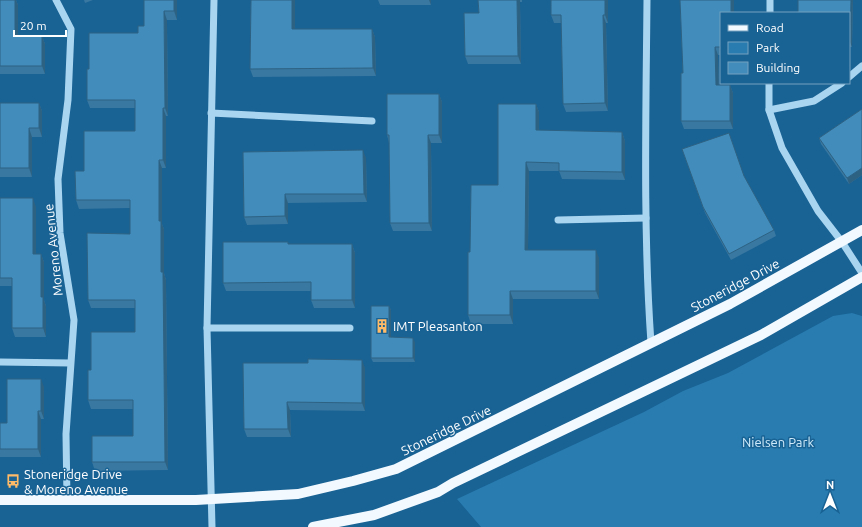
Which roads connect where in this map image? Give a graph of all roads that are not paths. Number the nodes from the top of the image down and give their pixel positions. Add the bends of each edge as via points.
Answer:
1 (56, 0) edge
2 (214, 0) edge
3 (647, 0) edge
4 (770, 0) edge
5 (770, 12) edge
6 (862, 66) edge
7 (850, 76) edge
8 (769, 84) edge
9 (840, 84) edge
10 (769, 110) junction
11 (211, 113) junction
12 (372, 121) dead end
13 (646, 218) junction
14 (558, 220) dead end
15 (862, 230) edge
16 (842, 242) junction
17 (862, 273) edge
18 (862, 277) edge
19 (207, 328) junction
20 (350, 328) dead end
21 (651, 342) junction
22 (0, 362) edge
23 (70, 363) junction
24 (0, 500) edge
25 (67, 500) junction
26 (211, 500) junction
27 (212, 527) edge
28 (313, 527) edge

1 - 23 street, Moreno Avenue via 71,29 68,100 58,179 60,233 74,320
2 - 11 street
3 - 13 street
4 - 5 street
6 - 7 street
8 - 10 street
9 - 10 street via 814,101
10 - 16 street via 782,148 818,211
11 - 12 street
11 - 19 street
13 - 14 street
13 - 21 street
15 - 16 main road, Stoneridge Drive
16 - 17 street
16 - 21 main road, Stoneridge Drive via 730,304
18 - 28 main road via 761,335 438,492 374,515
19 - 20 street
19 - 26 street
21 - 26 main road, Stoneridge Drive via 396,469 298,494
22 - 23 street
23 - 25 street, Moreno Avenue via 66,434
24 - 25 main road, Stoneridge Drive
25 - 26 main road, Stoneridge Drive
26 - 27 street

